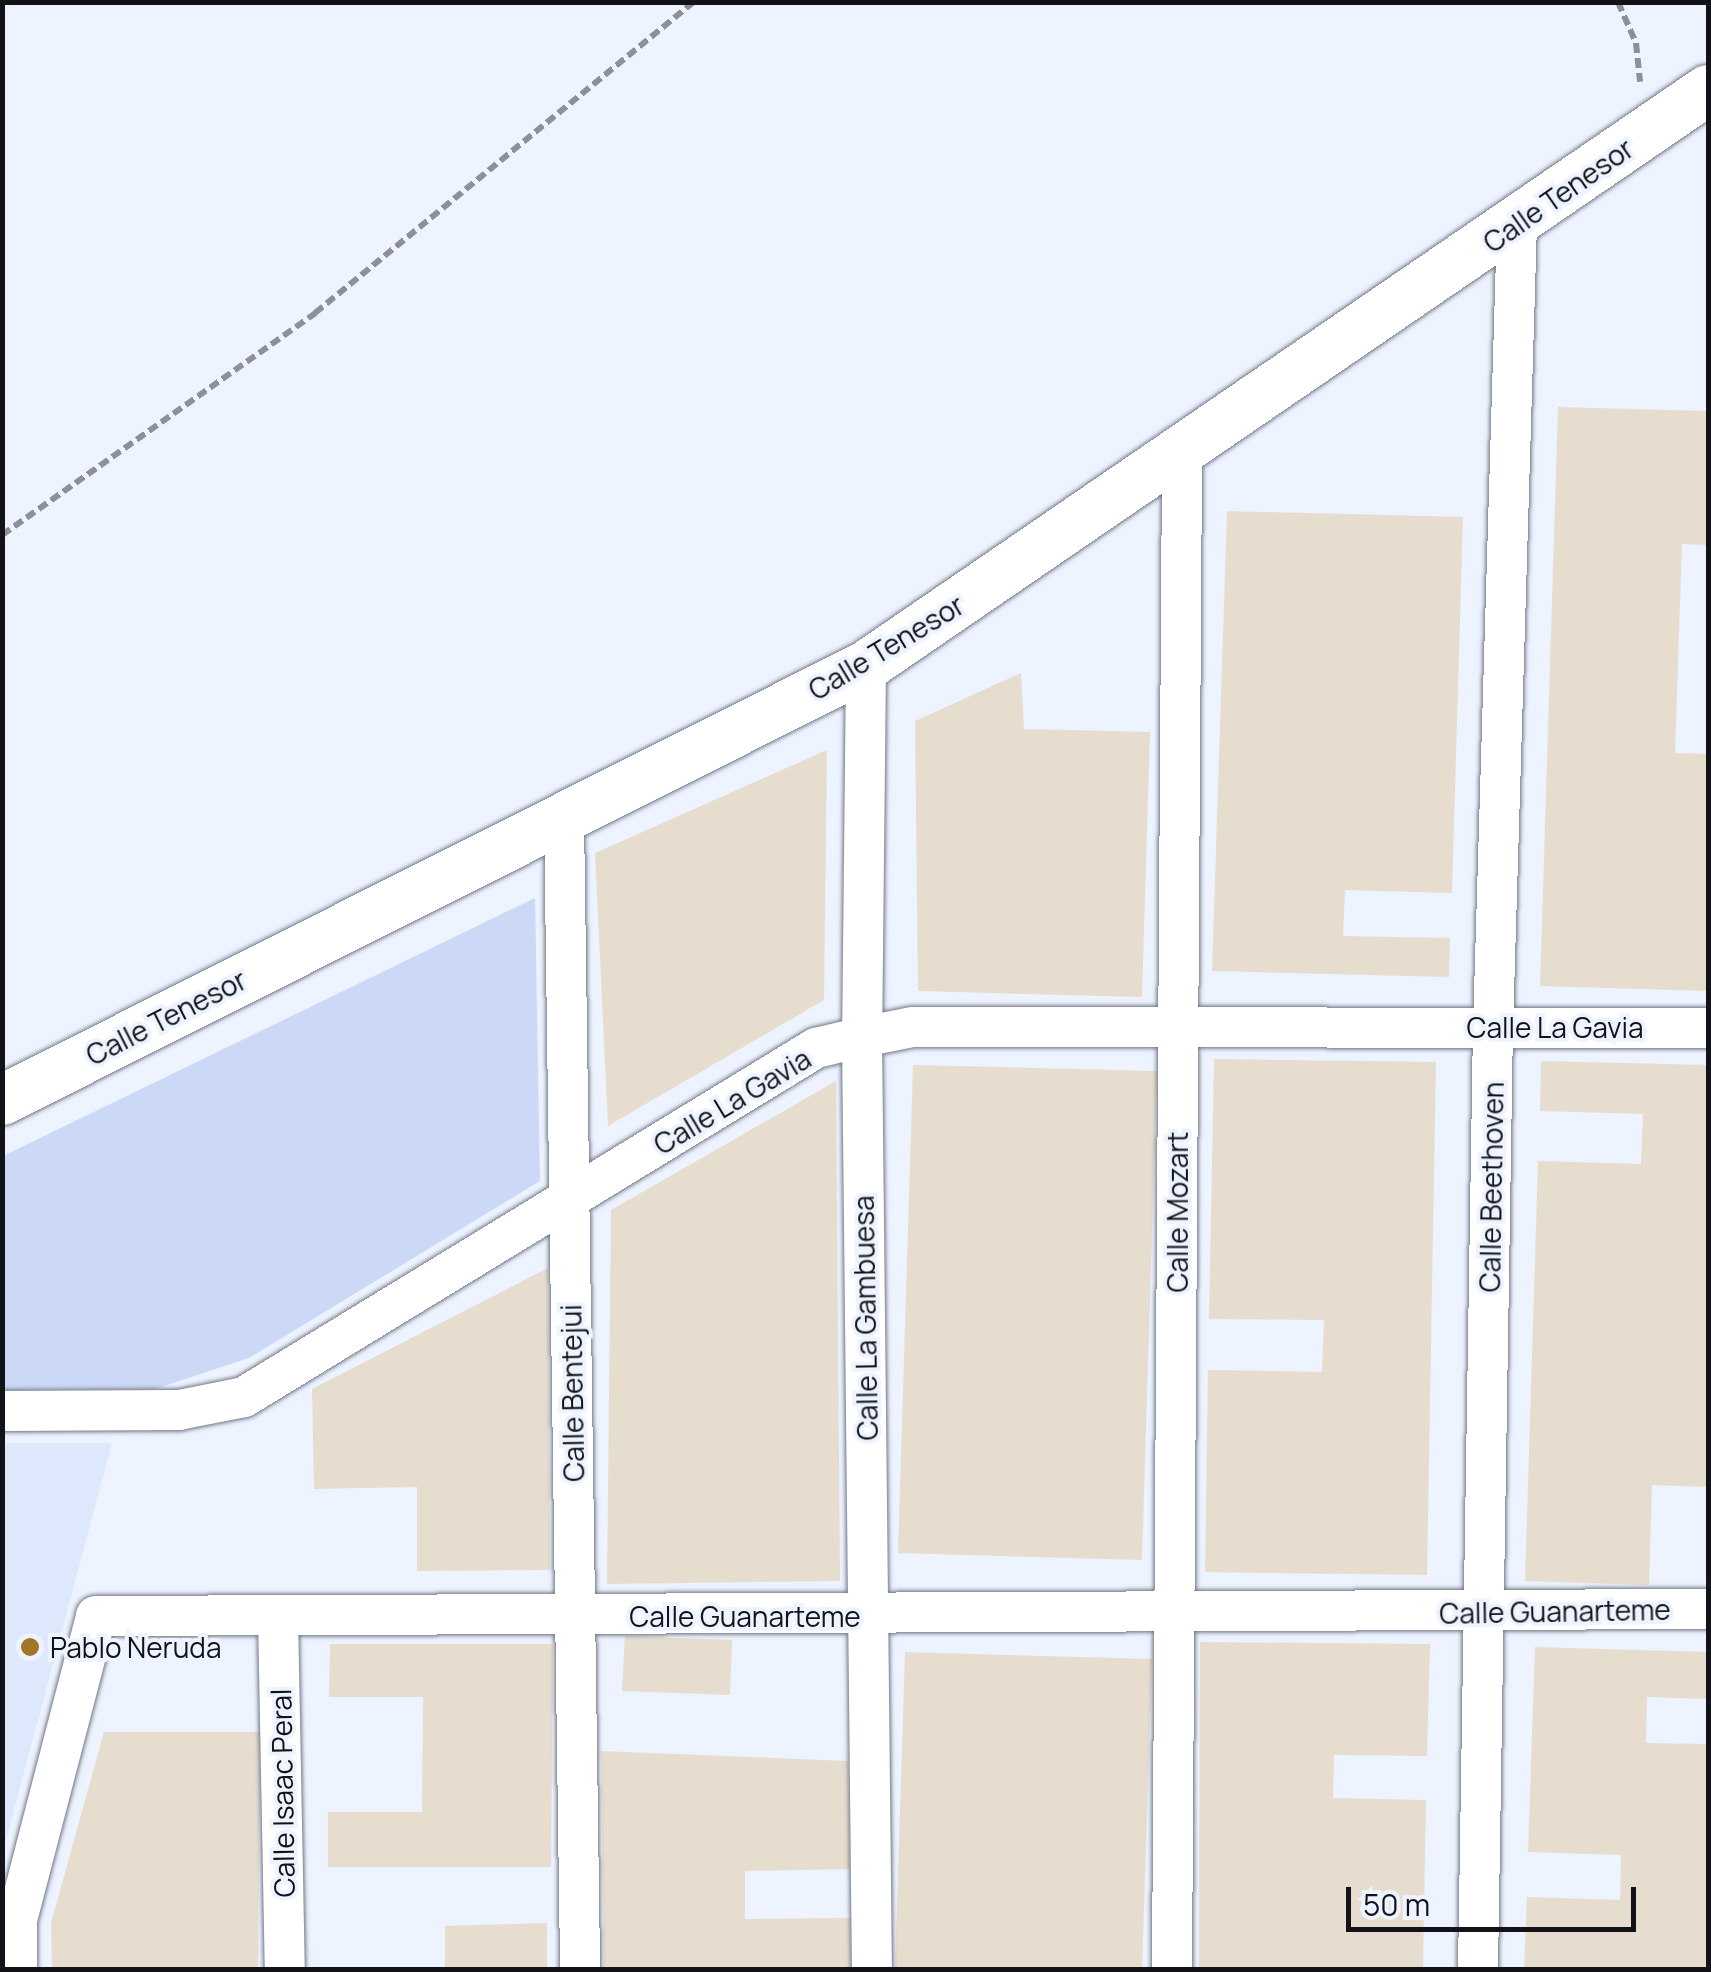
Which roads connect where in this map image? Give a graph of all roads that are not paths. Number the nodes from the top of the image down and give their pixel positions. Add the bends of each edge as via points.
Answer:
1 (1708, 90) edge
2 (1517, 224) junction
3 (1182, 454) junction
4 (866, 666) junction
5 (564, 817) junction
6 (1493, 1027) junction
7 (1178, 1028) junction
8 (1708, 1028) edge
9 (862, 1037) junction
10 (2, 1100) edge
11 (570, 1200) junction
12 (2, 1411) edge
13 (1708, 1609) edge
14 (1486, 1612) junction
15 (1175, 1614) junction
16 (575, 1615) junction
17 (278, 1616) junction
18 (868, 1617) junction
19 (10, 1921) edge
20 (17, 1970) edge
21 (285, 1970) edge
22 (580, 1970) edge
23 (872, 1970) edge
24 (1172, 1970) edge
25 (1478, 1970) edge

1 - 2 street, Calle Tenesor
2 - 3 street, Calle Tenesor
2 - 6 street, Calle Beethoven
3 - 4 street, Calle Tenesor
3 - 7 street, Calle Mozart
4 - 5 street, Calle Tenesor
4 - 9 street, Calle La Gambuesa
5 - 10 street, Calle Tenesor
5 - 11 street, Calle Bentejui
6 - 7 street, Calle La Gavia
6 - 8 street, Calle La Gavia
6 - 14 street, Calle Beethoven
7 - 9 street, Calle La Gavia via 913,1027
7 - 15 street, Calle Mozart
9 - 11 street, Calle La Gavia via 816,1048
9 - 18 street, Calle La Gambuesa
11 - 12 street, Calle La Gavia via 244,1396 179,1410
11 - 16 street, Calle Bentejui
13 - 14 street, Calle Guanarteme
14 - 15 street, Calle Guanarteme
14 - 25 street, Calle Beethoven
15 - 18 street, Calle Guanarteme
15 - 24 street, Calle Mozart
16 - 17 street, Calle Guanarteme
16 - 18 street, Calle Guanarteme
16 - 22 street, Calle Bentejui
17 - 19 street, Calle Guanarteme via 96,1616
17 - 21 street, Calle Isaac Peral
18 - 23 street, Calle La Gambuesa
19 - 20 street

